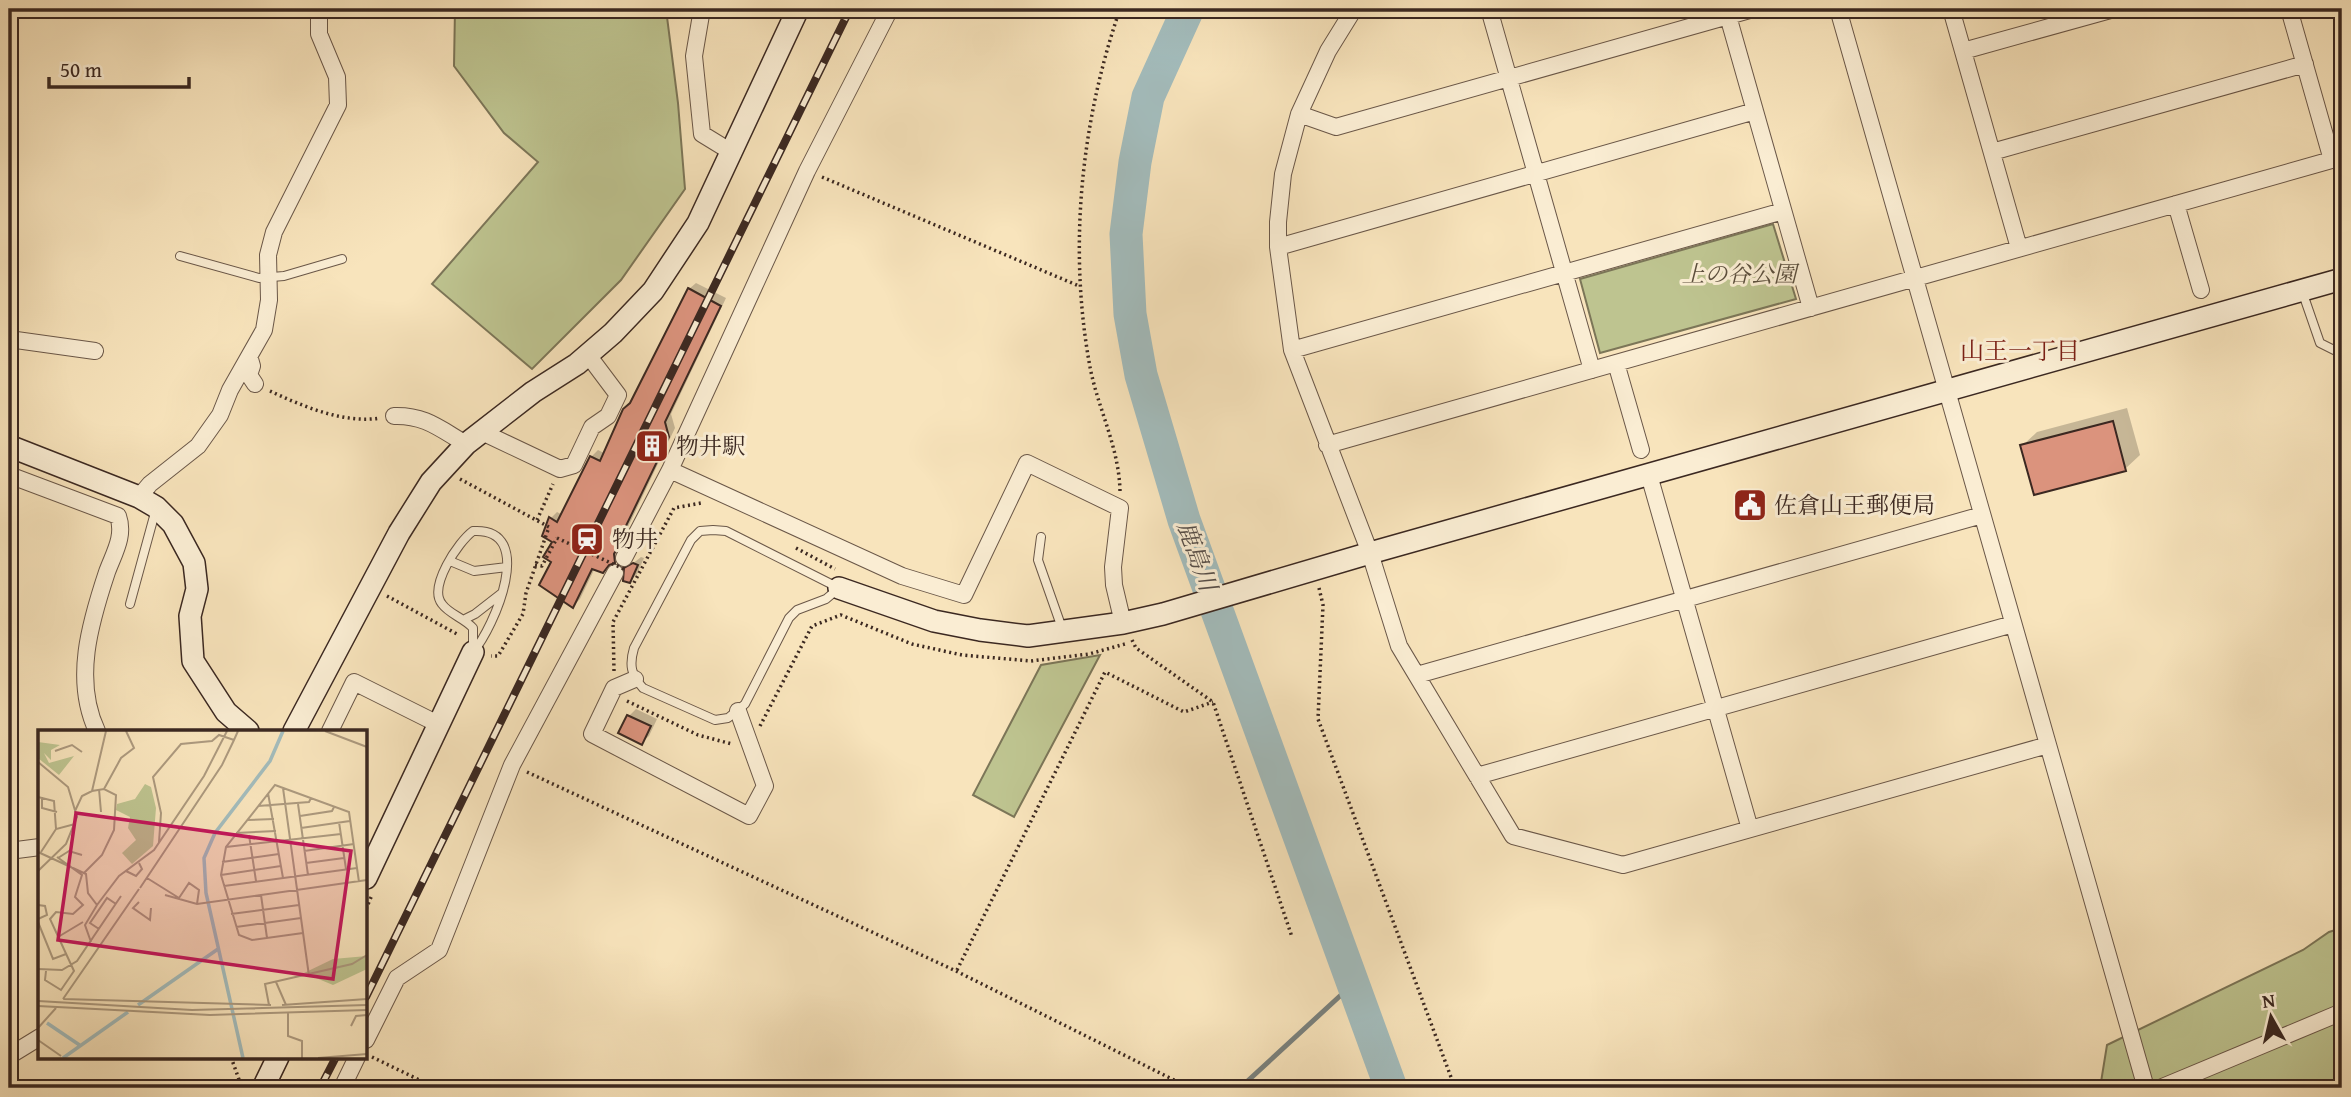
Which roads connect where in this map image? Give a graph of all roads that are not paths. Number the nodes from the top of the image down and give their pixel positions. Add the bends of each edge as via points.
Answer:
1 (319, 9) edge
2 (702, 9) edge
3 (798, 9) edge
4 (890, 9) edge
5 (1354, 9) edge
6 (1489, 9) edge
7 (1753, 9) edge
8 (1838, 9) edge
9 (1951, 9) edge
10 (2113, 9) edge
11 (2289, 9) edge
12 (1727, 12) edge
13 (1963, 51) junction
14 (2305, 64) junction
15 (1508, 78) junction
16 (1755, 111) junction
17 (1299, 114) junction
18 (1992, 152) junction
19 (733, 153) junction
20 (2337, 158) edge
21 (1536, 173) junction
22 (2176, 204) junction
23 (1783, 211) junction
24 (1278, 247) junction
25 (2019, 248) junction
26 (180, 256) dead end
27 (342, 259) dead end
28 (1564, 273) junction
29 (270, 278) junction
30 (1915, 278) junction
31 (2342, 279) edge
32 (2201, 290) dead end
33 (2302, 290) junction
34 (1811, 308) junction
35 (9, 339) edge
36 (1292, 350) junction
37 (95, 351) dead end
38 (2342, 354) edge
39 (588, 355) junction
40 (249, 356) junction
41 (1616, 363) junction
42 (1592, 370) junction
43 (255, 384) road end
44 (1947, 391) junction
45 (394, 416) road end
46 (474, 438) junction
47 (1327, 445) junction
48 (9, 446) edge
49 (1641, 450) dead end
50 (670, 470) junction
51 (9, 475) edge
52 (1649, 475) junction
53 (147, 502) junction
54 (1982, 515) junction
55 (1041, 537) dead end
56 (1370, 553) junction
57 (450, 561) junction
58 (507, 567) junction
59 (839, 588) junction
60 (502, 593) junction
61 (1684, 600) junction
62 (130, 604) dead end
63 (465, 619) junction
64 (1123, 623) junction
65 (2013, 624) junction
66 (1063, 631) junction
67 (467, 644) junction
68 (1417, 676) junction
69 (635, 679) junction
70 (1716, 709) junction
71 (737, 712) junction
72 (440, 725) junction
73 (96, 730) edge
74 (247, 730) edge
75 (295, 730) edge
76 (330, 730) edge
77 (2048, 745) junction
78 (1478, 776) junction
79 (1750, 829) junction
80 (38, 847) edge
81 (9, 851) edge
82 (368, 874) edge
83 (2342, 1012) edge
84 (368, 1036) edge
85 (38, 1038) edge
86 (9, 1056) edge
87 (357, 1058) edge
88 (342, 1088) edge
89 (2146, 1088) edge
90 (2160, 1088) edge

1 - 29 street via 320,34 337,77 338,105 274,232 268,255
2 - 19 street via 694,56 702,134
3 - 19 street
4 - 50 street via 807,171
5 - 17 street via 1328,51
6 - 15 street
7 - 12 street
8 - 30 street
9 - 13 street
10 - 13 street
11 - 14 street
12 - 15 street
12 - 16 street
13 - 18 street
14 - 18 street
14 - 20 street
15 - 17 street via 1336,127
15 - 21 street
16 - 21 street
16 - 23 street
17 - 24 street via 1283,174
18 - 25 street
19 - 39 street via 698,223 653,291
20 - 22 street
21 - 24 street
21 - 28 street
22 - 25 street
22 - 32 street
23 - 28 street
23 - 34 street
24 - 36 street
25 - 30 street
26 - 29 lane
27 - 29 lane
28 - 36 street
28 - 42 street
29 - 40 street via 264,330
30 - 34 street
30 - 44 street
31 - 33 street
33 - 38 lane via 2320,342
33 - 44 street
34 - 41 street
35 - 37 street
36 - 47 street
39 - 46 street
39 - 46 street via 618,396 608,416 592,427 574,465 560,469
40 - 43 street via 249,375
40 - 53 street via 220,415 198,446 150,484
41 - 42 street
41 - 49 street
42 - 47 street
44 - 52 street
44 - 54 street
45 - 46 street via 413,415
46 - 75 street via 431,482 399,533
47 - 56 street
48 - 53 street
50 - 64 street via 902,576 964,595 1027,463 1120,508 1113,567
50 - 84 street via 512,765 439,950 397,978
51 - 73 street via 118,516 122,529 95,608 86,653 88,713
52 - 56 street
52 - 61 street
53 - 62 lane
53 - 74 street via 173,524 194,563 193,661 226,712
54 - 61 street
54 - 65 street
55 - 66 lane via 1038,560
56 - 64 street
56 - 68 street via 1399,646
57 - 58 lane via 474,571
57 - 58 lane via 463,538 482,531 502,543
57 - 63 lane via 439,581 437,597
58 - 60 lane
59 - 66 street via 934,621 980,631 1028,636
59 - 69 lane via 726,531 700,531 634,648 630,664
59 - 71 lane via 789,618
60 - 63 lane
60 - 67 lane via 488,630
61 - 68 street
61 - 70 street
63 - 67 lane via 473,628
64 - 66 street
65 - 70 street
65 - 77 street
67 - 72 street
68 - 78 street
69 - 71 lane via 643,688 715,720
69 - 71 street via 614,688 592,734 749,816 765,786
70 - 78 street
70 - 79 street
72 - 76 street via 354,682
72 - 82 street
77 - 79 street
77 - 89 street
78 - 79 street via 1513,836 1623,865
80 - 81 street
83 - 90 street
85 - 86 street
87 - 88 street

